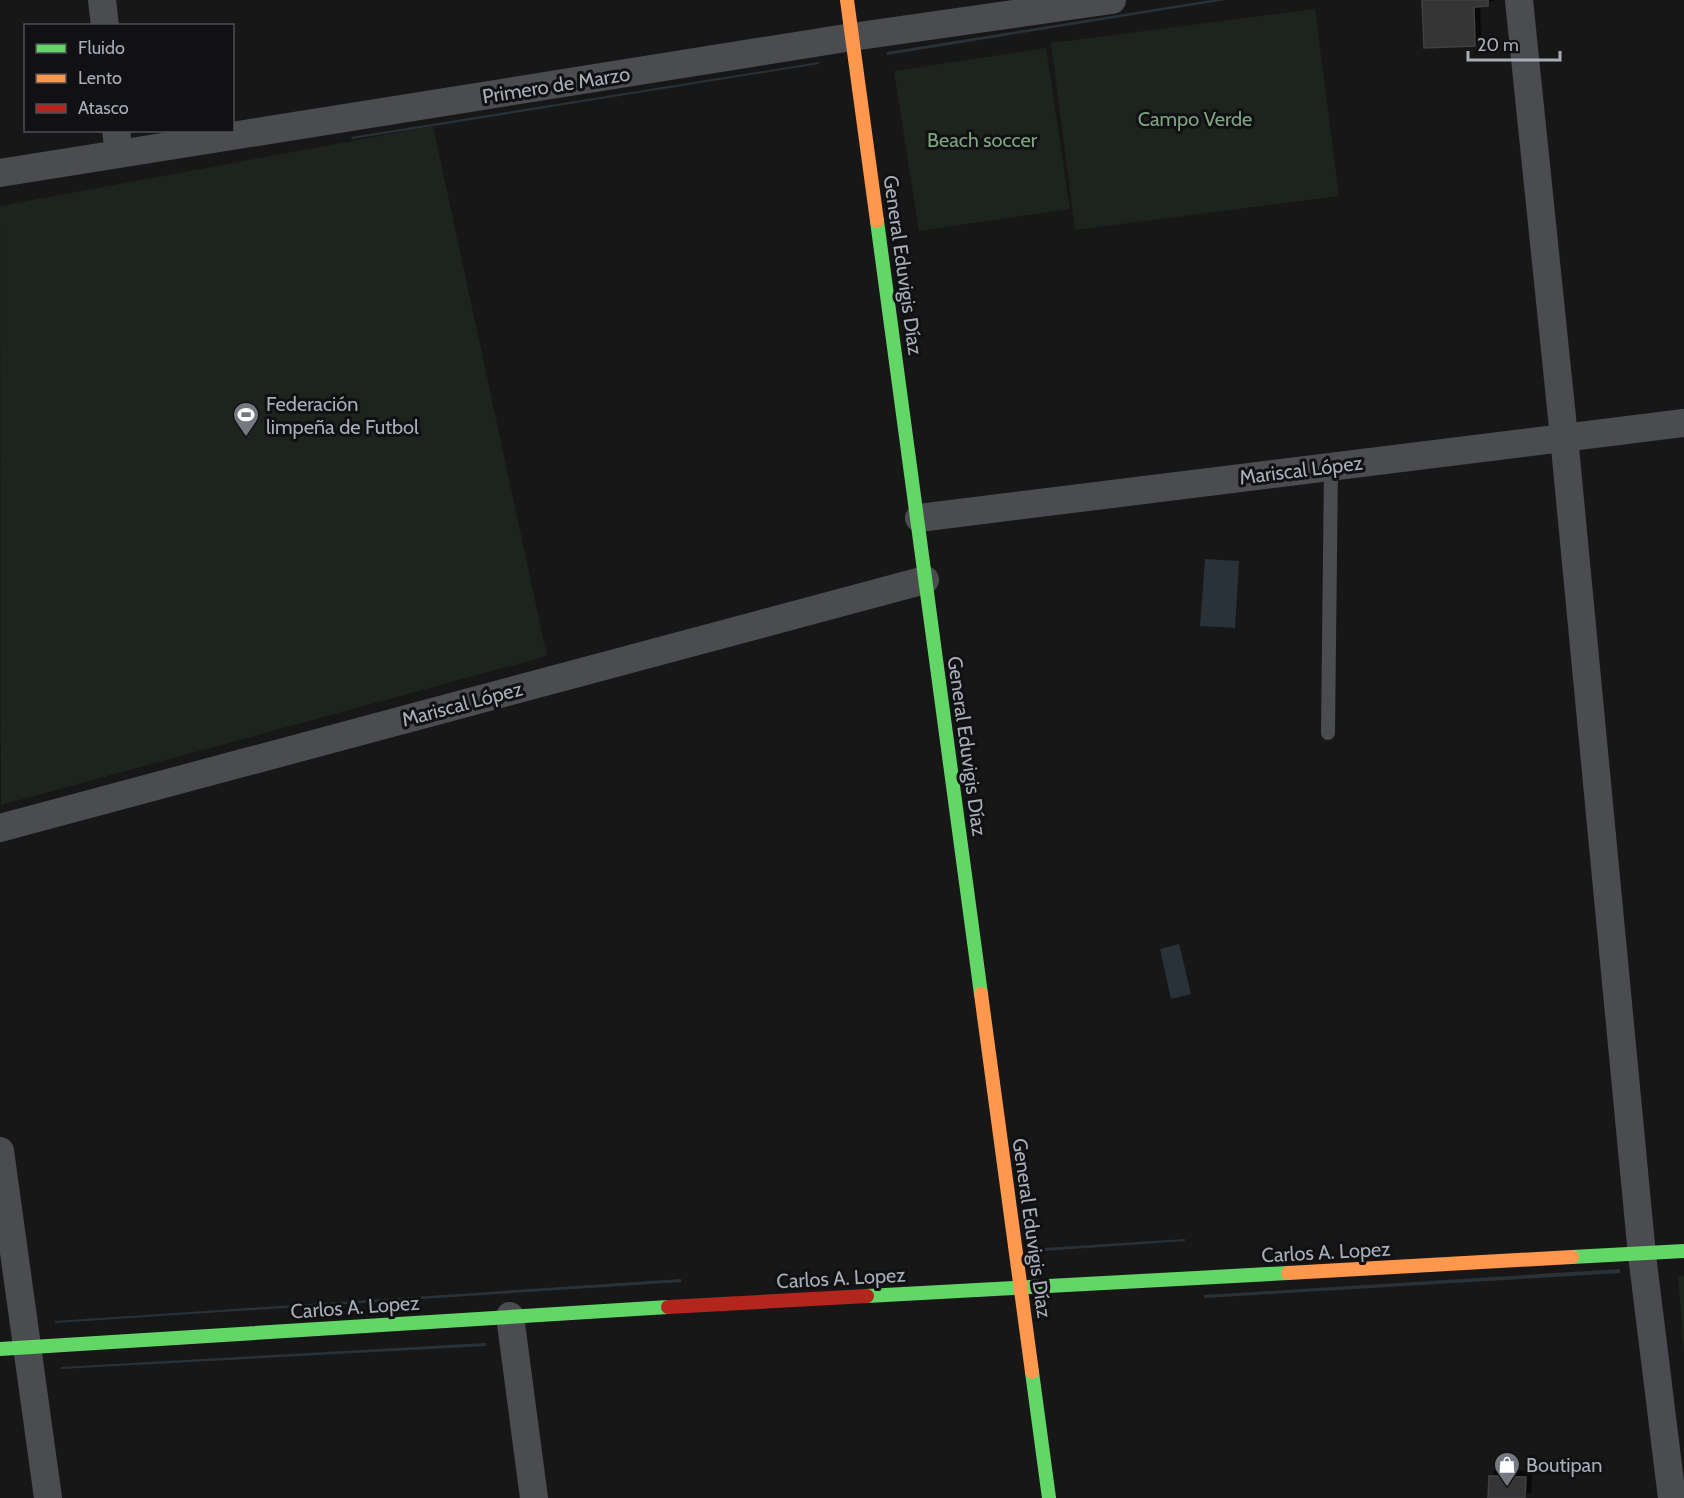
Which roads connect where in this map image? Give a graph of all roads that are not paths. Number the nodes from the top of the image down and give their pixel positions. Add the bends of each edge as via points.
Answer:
1 (102, 0) edge
2 (848, 0) edge
3 (1112, 0) edge
4 (1519, 0) edge
5 (105, 24) edge
6 (852, 37) junction
7 (234, 125) edge
8 (187, 132) edge
9 (117, 142) edge
10 (0, 173) edge
11 (1684, 423) edge
12 (1564, 437) junction
13 (1331, 466) junction
14 (919, 518) junction
15 (925, 580) junction
16 (1328, 734) dead end
17 (0, 828) edge
18 (0, 1151) edge
19 (1684, 1251) edge
20 (1642, 1255) junction
21 (1021, 1288) junction
22 (510, 1316) junction
23 (13, 1348) edge
24 (48, 1498) edge
25 (534, 1498) edge
26 (1049, 1498) edge
27 (1672, 1498) edge

1 - 5 street
2 - 6 street, General Eduvigis Díaz
3 - 6 street, Primero de Marzo
4 - 12 street
6 - 7 street, Primero de Marzo
6 - 14 street, General Eduvigis Díaz
8 - 9 street, Primero de Marzo
9 - 10 street, Primero de Marzo
11 - 12 street, Mariscal López
12 - 13 street, Mariscal López
12 - 20 street
13 - 14 street, Mariscal López
13 - 16 lane
14 - 15 street, General Eduvigis Díaz
15 - 17 street, Mariscal López
15 - 21 street, General Eduvigis Díaz
18 - 23 street
19 - 20 street, Carlos A. Lopez
20 - 21 street, Carlos A. Lopez
20 - 27 street
21 - 22 street, Carlos A. Lopez
21 - 26 street, General Eduvigis Díaz
22 - 23 street, Carlos A. Lopez
22 - 25 street
23 - 24 street

